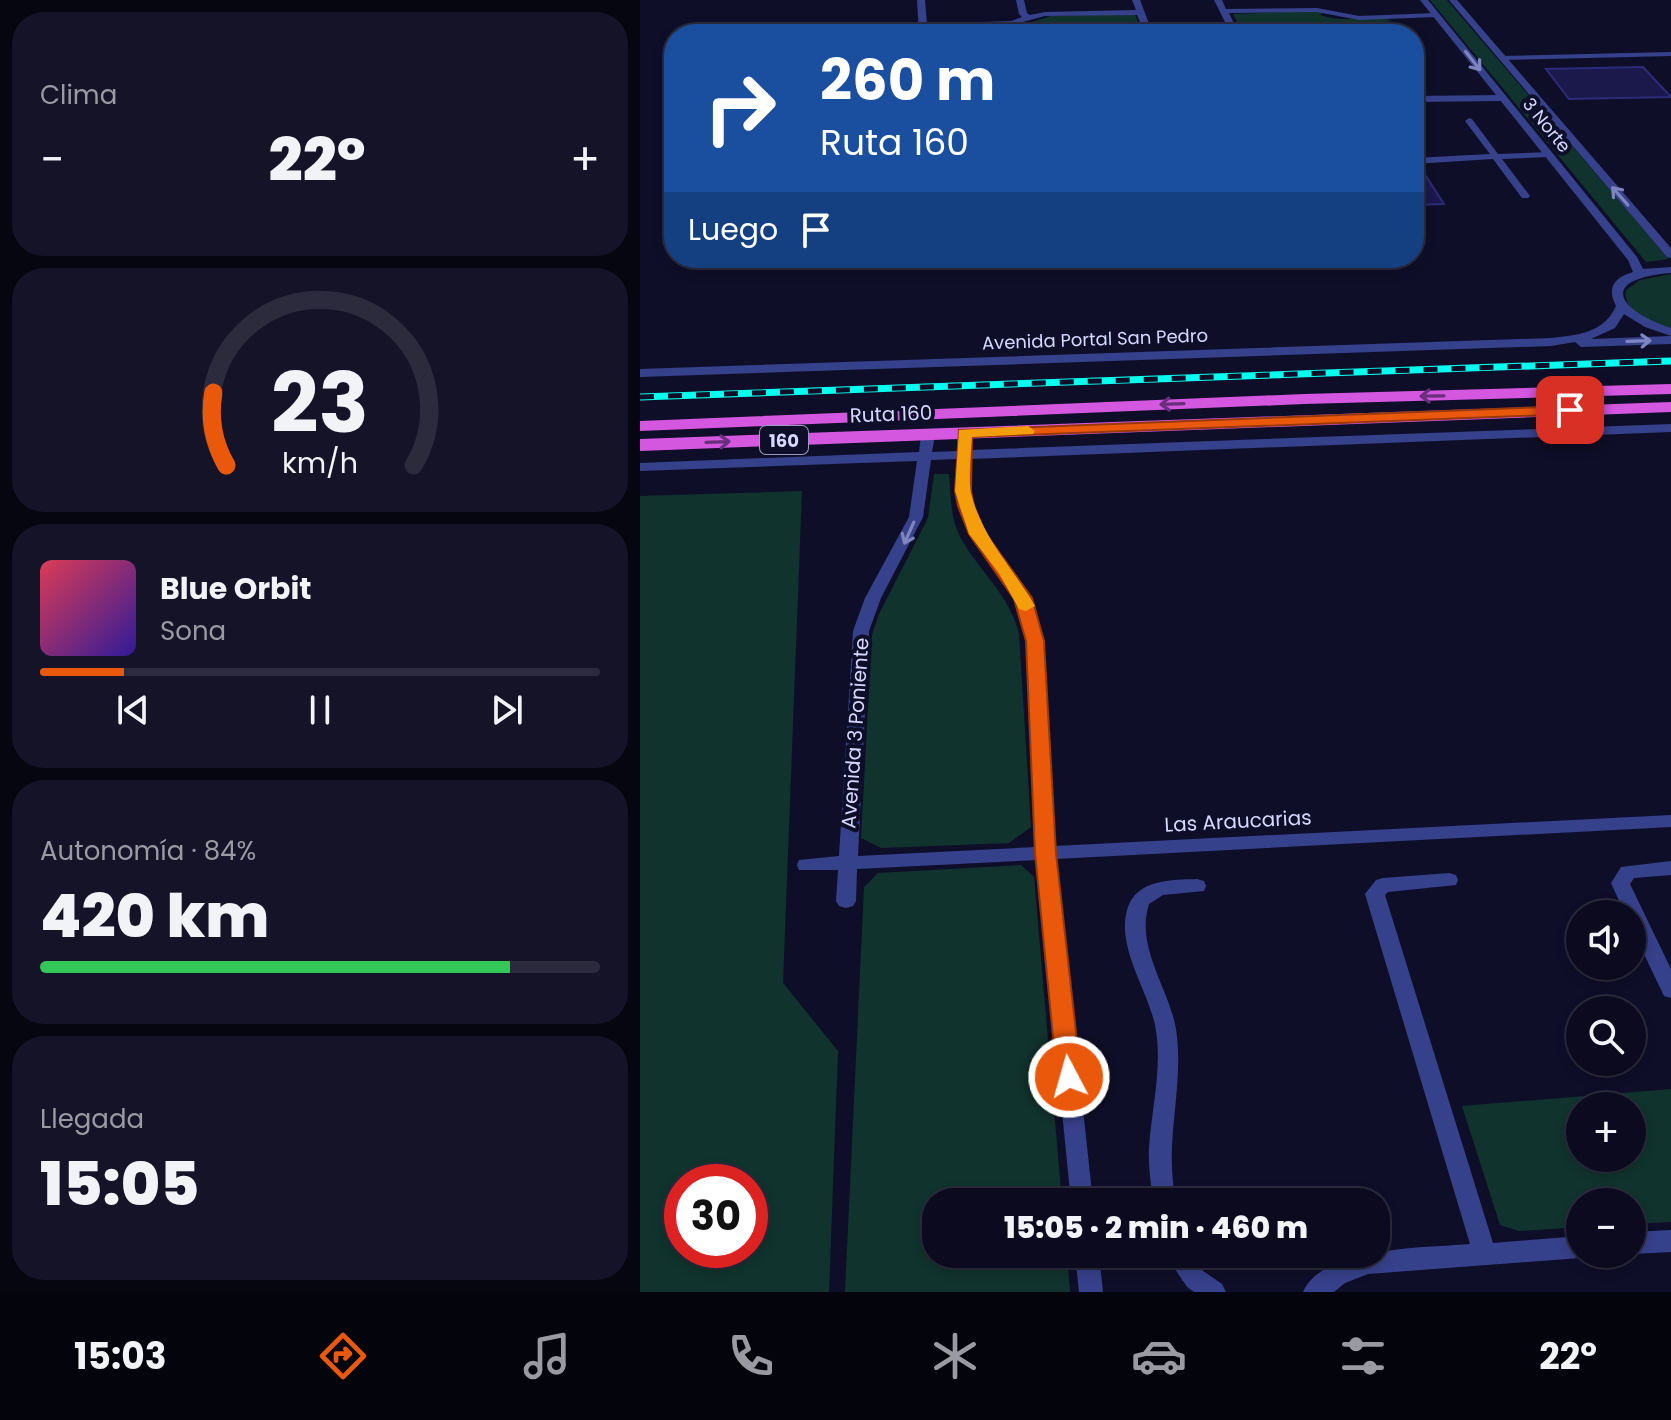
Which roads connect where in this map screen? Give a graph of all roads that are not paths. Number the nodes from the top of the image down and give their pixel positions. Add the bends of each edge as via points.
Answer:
1 (921, 0) edge
2 (1020, 0) edge
3 (1136, 0) edge
4 (1218, 0) edge
5 (1335, 0) edge
6 (1424, 0) edge
7 (1453, 0) edge
8 (1224, 11) junction
9 (1141, 12) junction
10 (1340, 14) junction
11 (1439, 18) junction
12 (1030, 19) junction
13 (923, 24) edge
14 (1000, 24) edge
15 (1145, 24) edge
16 (1230, 24) edge
17 (1381, 24) edge
18 (1671, 54) edge
19 (1502, 58) junction
20 (1502, 98) junction
21 (1424, 99) edge
22 (1469, 121) dead end
23 (1548, 154) junction
24 (1494, 157) junction
25 (1424, 160) edge
26 (1525, 196) dead end
27 (1671, 255) edge
28 (1671, 270) edge
29 (1639, 274) junction
30 (1621, 308) junction
31 (1671, 332) edge
32 (1671, 340) edge
33 (1551, 342) junction
34 (640, 373) edge
35 (1671, 389) edge
36 (1671, 407) edge
37 (1601, 409) junction
38 (946, 412) junction
39 (1671, 418) edge
40 (640, 426) edge
41 (1671, 428) edge
42 (964, 433) junction
43 (928, 435) junction
44 (640, 445) edge
45 (964, 456) junction
46 (924, 457) junction
47 (640, 467) edge
48 (1671, 821) edge
49 (1046, 853) junction
50 (846, 863) junction
51 (806, 865) dead end
52 (1671, 868) edge
53 (1449, 880) dead end
54 (1197, 886) dead end
55 (846, 901) dead end
56 (1671, 990) edge
57 (1081, 1188) edge
58 (1163, 1188) edge
59 (1671, 1241) edge
60 (1646, 1242) edge
61 (1566, 1248) edge
62 (1484, 1252) junction
63 (1088, 1268) edge
64 (1187, 1268) edge
65 (1091, 1292) edge
66 (1214, 1292) edge
67 (1315, 1292) edge

1 - 13 street
2 - 12 street
3 - 9 street
4 - 8 street
5 - 10 street
6 - 11 street, 3 Norte
7 - 19 street, 3 Norte
8 - 10 street via 1311,9
8 - 16 street
9 - 12 street via 1045,14
9 - 15 street
10 - 11 street
11 - 17 street
11 -> 20 street, 3 Norte
12 - 14 street
18 - 19 lane
27 -> 19 street, 3 Norte
20 - 21 street
20 - 23 street, 3 Norte
22 - 24 lane
23 - 24 lane
23 - 29 street, 3 Norte via 1633,259
24 - 25 lane
24 - 26 lane
28 - 29 street
29 - 30 street via 1617,288
30 - 31 street
30 - 33 street, Avenida Portal San Pedro via 1604,330
33 -> 32 street, Avenida Portal San Pedro
33 - 34 street, Avenida Portal San Pedro
35 -> 38 highway, Ruta 160 / 160
36 - 37 highway, Ruta 160 / 160
37 - 39 highway
37 - 42 highway, Ruta 160 / 160
38 - 40 highway, Ruta 160 / 160
38 - 42 highway
38 - 43 highway
41 - 45 street
42 - 43 highway, Ruta 160 / 160
42 - 45 street
44 -> 43 highway, Ruta 160 / 160
43 - 46 street, Avenida 3 Poniente
45 - 46 street
45 - 49 street via 963,491 971,522 1015,585 1031,619
46 - 47 street
46 -> 50 street, Avenida 3 Poniente via 916,517 861,631
48 - 49 street, Las Araucarias
49 - 50 street, Las Araucarias
49 - 57 street
50 - 51 street, Las Araucarias
50 - 55 street, Avenida 3 Poniente
52 - 56 street via 1628,872 1620,883
53 - 62 street via 1383,885 1375,894
54 - 58 street via 1147,894 1136,918 1168,1044
59 - 60 street
61 - 62 street
62 - 67 street via 1368,1263 1337,1275
63 - 65 street
64 - 66 street

